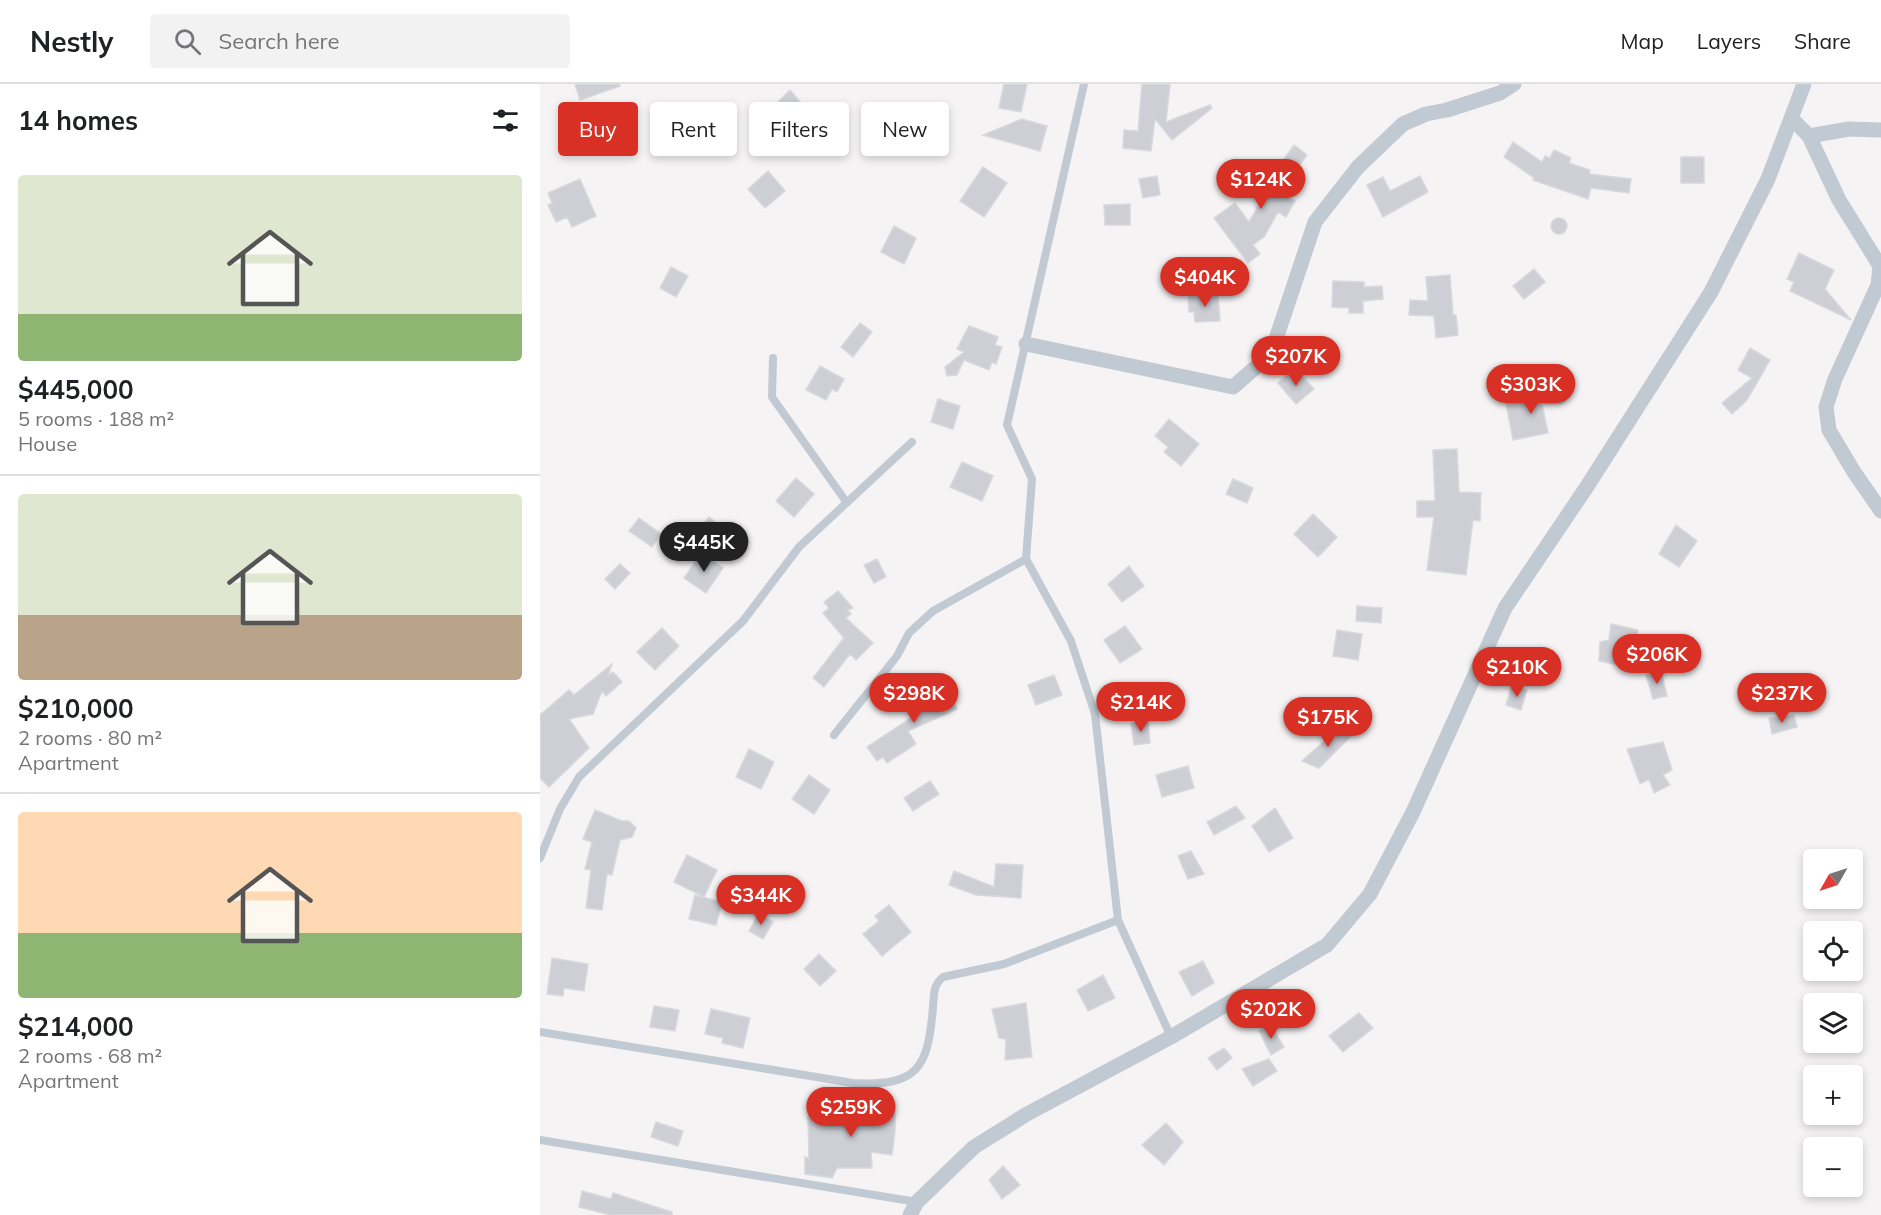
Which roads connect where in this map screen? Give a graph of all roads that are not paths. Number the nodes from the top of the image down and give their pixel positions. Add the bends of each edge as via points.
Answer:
1 (1084, 84) edge
2 (1514, 84) edge
3 (1804, 84) edge
4 (1792, 119) junction
5 (1881, 129) edge
6 (1809, 136) junction
7 (1026, 344) junction
8 (773, 358) dead end
9 (912, 442) dead end
10 (847, 503) junction
11 (1881, 511) edge
12 (1026, 559) junction
13 (834, 735) dead end
14 (540, 858) edge
15 (1118, 920) junction
16 (540, 1032) edge
17 (1171, 1037) junction
18 (540, 1140) edge
19 (914, 1208) edge

1 - 7 lane
2 - 7 street via 1500,93 1402,124 1358,167 1315,222 1271,354 1233,387
3 - 4 street
4 - 6 street
4 - 17 street via 1768,179 1711,292 1505,608 1413,812 1370,894 1327,945
5 - 6 street via 1849,129
6 - 11 street via 1839,201 1880,266 1878,285 1826,407 1829,429
7 - 12 lane via 1006,425 1032,479
8 - 10 lane via 772,397
9 - 10 lane
10 - 14 lane via 799,547 743,621 579,777 560,809
12 - 13 lane via 933,610 909,633 897,656
12 - 15 lane via 1071,641 1095,714
15 - 16 lane via 1004,964 943,977 935,988 930,1039 922,1062 911,1074 893,1082 853,1083
15 - 17 lane
17 - 19 street via 974,1147
18 - 19 lane

